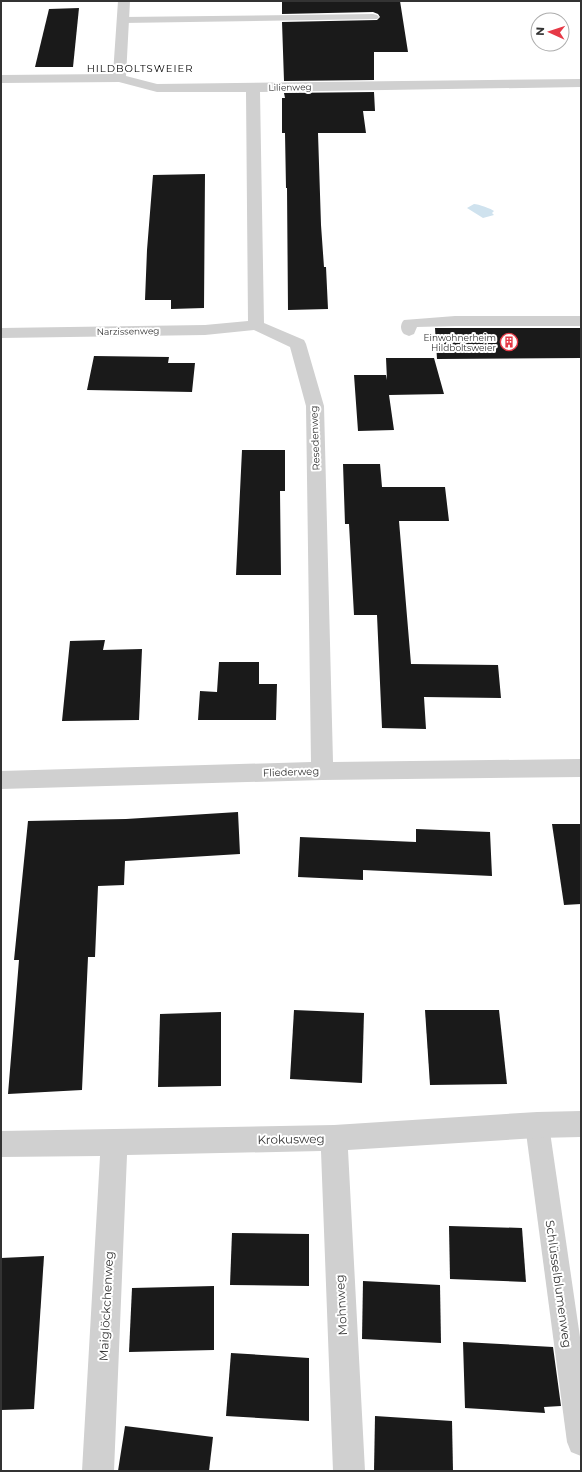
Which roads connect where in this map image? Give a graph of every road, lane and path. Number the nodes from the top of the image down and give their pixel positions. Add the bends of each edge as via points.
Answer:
1 (124, 1) edge
2 (373, 18) dead end
3 (123, 20) junction
4 (119, 78) junction
5 (1, 79) edge
6 (581, 83) edge
7 (253, 88) junction
8 (581, 321) edge
9 (256, 325) junction
10 (409, 331) dead end
11 (1, 333) edge
12 (581, 768) edge
13 (322, 771) junction
14 (1, 780) edge
15 (581, 1124) edge
16 (537, 1125) junction
17 (334, 1138) junction
18 (114, 1141) junction
19 (1, 1144) edge
20 (581, 1442) edge
21 (98, 1471) edge
22 (349, 1471) edge

1 - 3 street
2 - 3 lane
3 - 4 street
4 - 5 street, Lilienweg
4 - 7 street, Lilienweg via 157,88
6 - 7 street, Lilienweg
7 - 9 street
8 - 10 lane via 455,320 409,323
9 - 11 street, Narzissenweg via 205,330
9 - 13 street, Resedenweg via 298,344 315,406
12 - 13 street, Fliederweg
13 - 14 street, Fliederweg
15 - 16 street, Krokusweg
16 - 17 street, Krokusweg
16 - 20 lane, Schlüsselblumenweg
17 - 18 street, Krokusweg
17 - 22 street, Mohnweg
18 - 19 street, Krokusweg
18 - 21 street, Maiglöckchenweg

